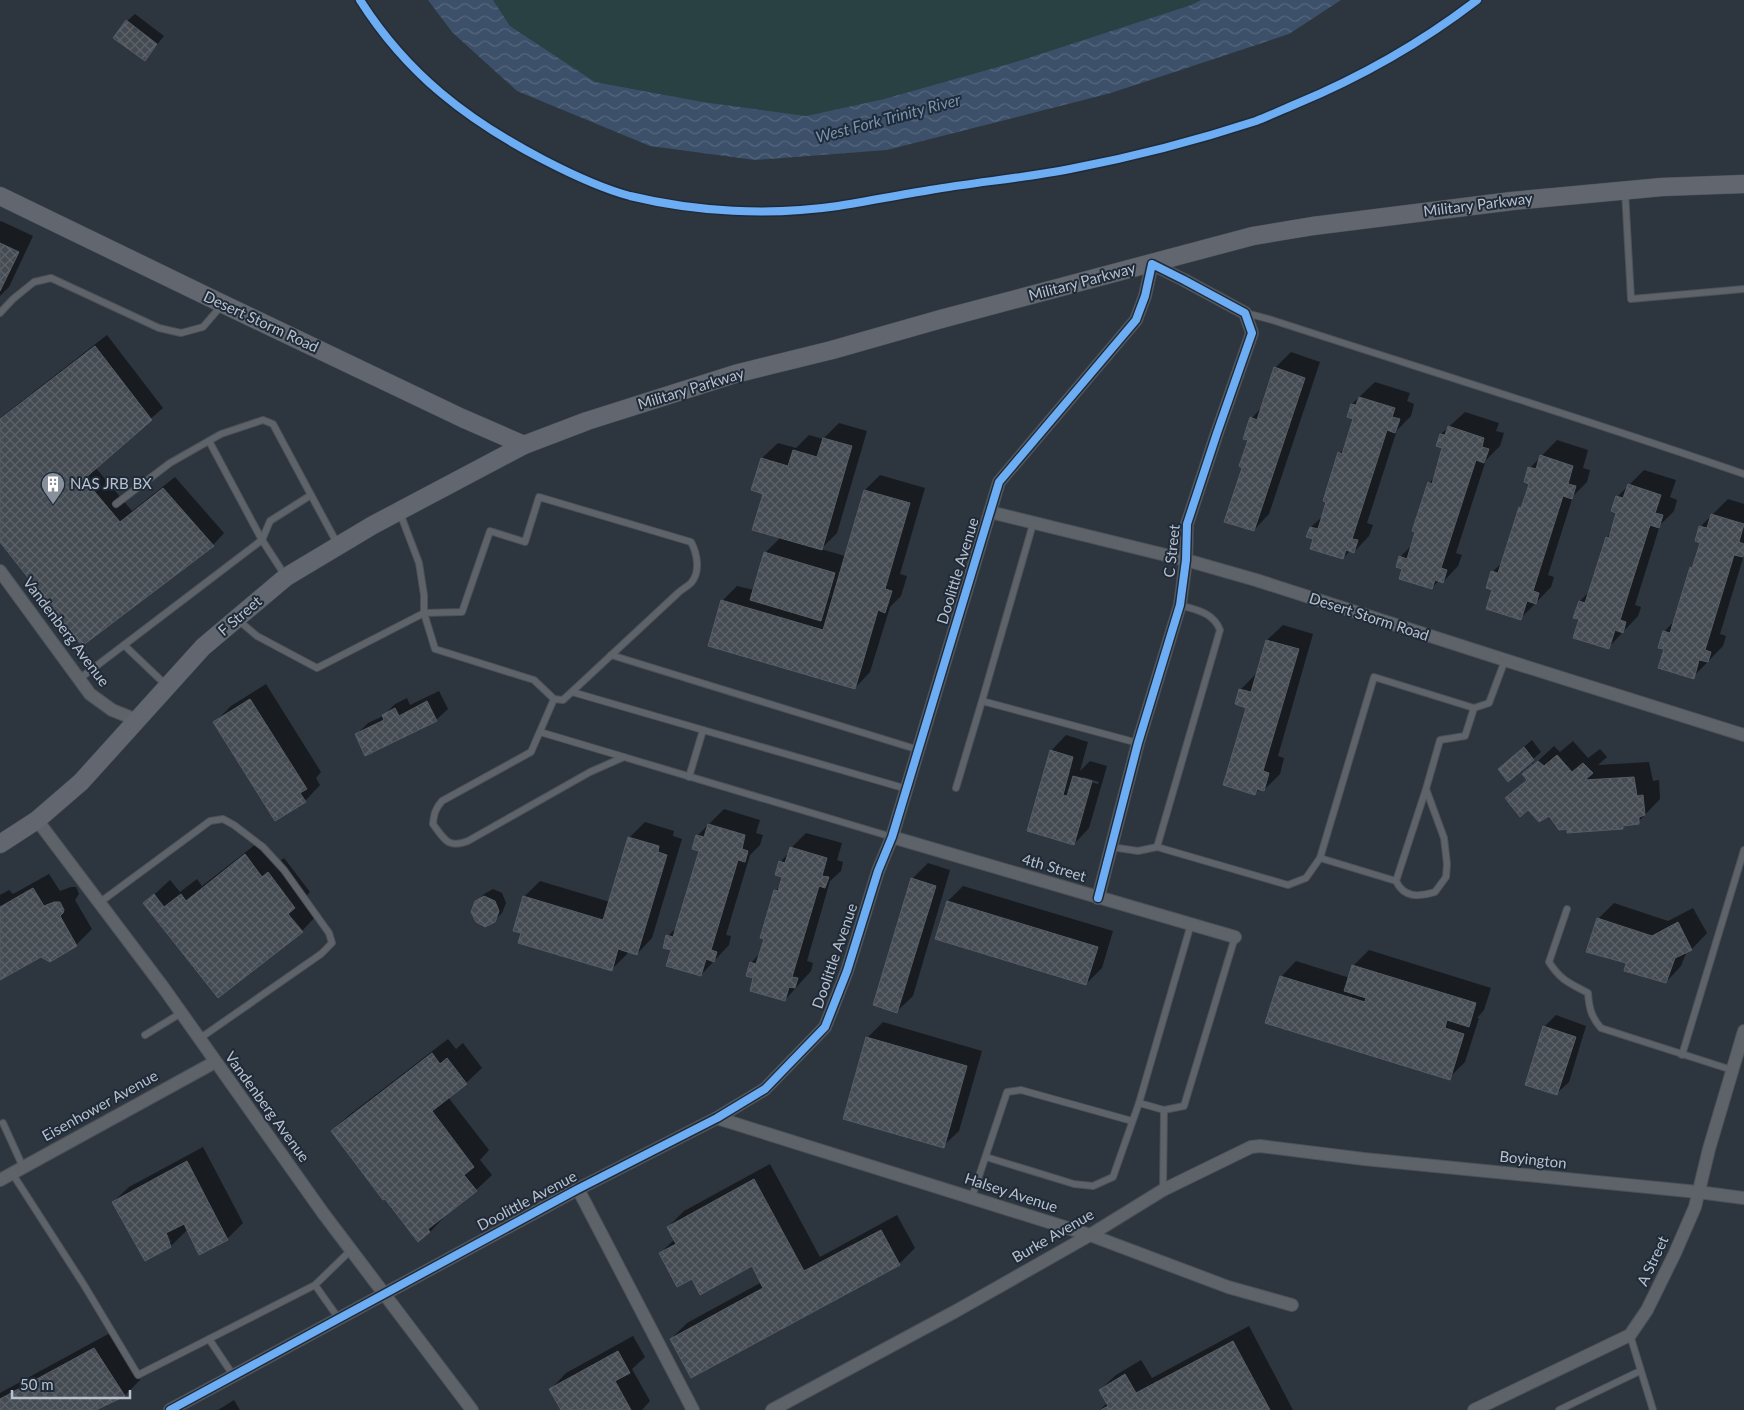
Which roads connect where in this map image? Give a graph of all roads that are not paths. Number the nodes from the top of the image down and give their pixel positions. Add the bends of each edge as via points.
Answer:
1 (1744, 183) edge
2 (1625, 191) junction
3 (0, 196) edge
4 (1152, 264) junction
5 (1744, 289) edge
6 (223, 304) junction
7 (1245, 313) junction
8 (0, 314) edge
9 (209, 441) junction
10 (524, 445) junction
11 (1744, 474) edge
12 (311, 495) junction
13 (116, 504) dead end
14 (399, 511) junction
15 (990, 512) junction
16 (1033, 524) junction
17 (262, 540) junction
18 (339, 546) junction
19 (1186, 560) junction
20 (0, 571) edge
21 (286, 576) junction
22 (1180, 605) junction
23 (424, 613) junction
24 (236, 619) junction
25 (124, 645) junction
26 (611, 655) junction
27 (1505, 660) junction
28 (79, 679) junction
29 (168, 687) junction
30 (572, 692) junction
31 (554, 699) junction
32 (982, 701) junction
33 (1474, 708) junction
34 (137, 720) junction
35 (703, 730) junction
36 (540, 732) junction
37 (1744, 735) edge
38 (1138, 743) junction
39 (919, 750) junction
40 (624, 757) junction
41 (689, 777) junction
42 (956, 788) dead end
43 (907, 789) junction
44 (1426, 789) junction
45 (37, 820) junction
46 (892, 838) junction
47 (0, 844) edge
48 (1111, 847) junction
49 (1158, 847) junction
50 (1744, 850) edge
51 (1320, 858) junction
52 (1396, 880) junction
53 (1098, 898) junction
54 (99, 902) junction
55 (1567, 909) dead end
56 (1191, 924) junction
57 (1235, 937) joint
58 (181, 1013) junction
59 (1744, 1031) edge
60 (145, 1035) dead end
61 (199, 1039) junction
62 (1682, 1055) junction
63 (215, 1062) junction
64 (1732, 1070) junction
65 (1139, 1103) junction
66 (1164, 1110) junction
67 (717, 1118) junction
68 (1132, 1121) junction
69 (3, 1123) dead end
70 (986, 1157) junction
71 (1364, 1159) joint
72 (23, 1167) junction
73 (12, 1173) junction
74 (0, 1180) edge
75 (578, 1189) junction
76 (1163, 1190) junction
77 (1698, 1192) junction
78 (972, 1197) junction
79 (1744, 1198) edge
80 (1090, 1235) junction
81 (351, 1250) junction
82 (315, 1285) junction
83 (385, 1293) junction
84 (1292, 1306) dead end
85 (339, 1319) junction
86 (1630, 1335) junction
87 (210, 1339) junction
88 (1640, 1371) junction
89 (233, 1375) junction
90 (170, 1410) edge
91 (472, 1410) edge
92 (693, 1410) edge
93 (772, 1410) edge
94 (1474, 1410) edge
95 (1559, 1410) edge
96 (1653, 1410) edge

1 - 2 street, Military Parkway
2 - 4 street, Military Parkway via 1512,201 1313,226 1253,236
2 - 5 lane via 1631,299
3 - 6 street, Desert Storm Road
4 - 7 street
4 - 10 street, Military Parkway via 735,374 587,421
4 - 15 street, Doolittle Avenue via 1136,320 999,482
6 - 8 lane via 203,327 181,333 159,328 51,278 34,282
6 - 10 street, Desert Storm Road
7 - 11 lane
7 - 19 street, C Street via 1252,333 1187,524
9 - 12 lane via 263,420 273,424
9 - 13 lane via 170,463
9 - 17 lane
10 - 14 street, F Street
12 - 17 lane via 270,521
12 - 18 lane
14 - 18 street, F Street
14 - 23 lane via 419,563
15 - 16 street, Desert Storm Road
15 - 39 street, Doolittle Avenue
16 - 19 street, Desert Storm Road
16 - 32 lane
17 - 21 lane
17 - 25 lane
18 - 21 street, F Street
19 - 22 street, C Street
19 - 27 street, Desert Storm Road
20 - 28 street, Vandenberg Avenue
21 - 24 street, F Street
22 - 38 street, C Street
22 - 49 lane via 1209,614 1220,630
23 - 24 lane via 317,668 257,636
23 - 26 lane via 462,612 490,531 526,542 539,497 691,542 697,560 692,582
23 - 31 lane via 435,649 534,680
24 - 29 street, F Street via 203,647
25 - 28 lane
25 - 29 lane
26 - 30 lane
26 - 39 lane
27 - 33 lane via 1489,703
27 - 37 street, Desert Storm Road
28 - 34 street, Vandenberg Avenue via 100,702
29 - 34 street, F Street
30 - 31 lane via 563,700
30 - 35 lane
31 - 36 lane
32 - 38 lane
32 - 42 lane
33 - 44 lane via 1465,736 1440,740
33 - 51 lane via 1374,677
34 - 45 street, F Street via 81,782
35 - 41 lane
35 - 43 lane
36 - 40 lane
36 - 40 lane via 531,752 437,806 433,824 448,842 458,845 468,841 590,772
38 - 48 street, C Street
39 - 43 street, Doolittle Avenue
40 - 41 lane
41 - 46 lane
43 - 46 street, Doolittle Avenue
44 - 52 lane
44 - 52 lane via 1444,838 1446,877 1435,892 1416,896 1399,888
45 - 47 street, F Street
45 - 54 street, Vandenberg Avenue
46 - 53 street, 4th Street
46 - 67 street, Doolittle Avenue via 825,1027 765,1089
48 - 49 lane via 1138,851
48 - 53 street, C Street
49 - 51 lane via 1288,885 1306,878
50 - 62 lane
51 - 52 lane
53 - 56 street, 4th Street
54 - 58 street, Vandenberg Avenue
54 - 61 lane via 210,821 223,819 234,825 264,847 284,870 329,933 332,943 322,954
55 - 62 lane via 1549,962 1557,975 1588,994 1593,1020 1600,1028
56 - 57 street, 4th Street
56 - 65 lane
57 - 66 lane via 1184,1106
58 - 60 lane
58 - 61 street, Vandenberg Avenue
59 - 64 street, A Street
61 - 63 street, Vandenberg Avenue
62 - 64 lane
63 - 72 street, Eisenhower Avenue
63 - 81 street, Vandenberg Avenue
64 - 77 street, A Street
65 - 66 lane
65 - 68 lane
66 - 76 lane
67 - 75 street, Doolittle Avenue
67 - 78 street, Halsey Avenue
68 - 70 lane via 1113,1177 1093,1186 1074,1184
68 - 70 lane via 1022,1090 1007,1092
69 - 72 lane
70 - 78 lane
71 - 76 street, Burke Avenue via 1251,1147
71 - 77 street, Boyington
72 - 73 street, Eisenhower Avenue
73 - 74 street, Eisenhower Avenue
73 - 87 lane via 138,1375
75 - 83 street, Doolittle Avenue
75 - 92 street
76 - 80 street, Burke Avenue
77 - 79 street, Boyington
77 - 86 street, A Street via 1675,1253 1647,1310
78 - 80 street, Halsey Avenue
80 - 84 street, Halsey Avenue via 1228,1287
80 - 93 street, Burke Avenue
81 - 82 lane
81 - 83 street, Vandenberg Avenue
82 - 85 lane
82 - 87 lane
83 - 85 street, Doolittle Avenue
83 - 91 street, Vandenberg Avenue
85 - 89 street, Doolittle Avenue
86 - 88 lane
86 - 94 street
87 - 89 lane
88 - 95 lane
88 - 96 lane
89 - 90 street, Doolittle Avenue

